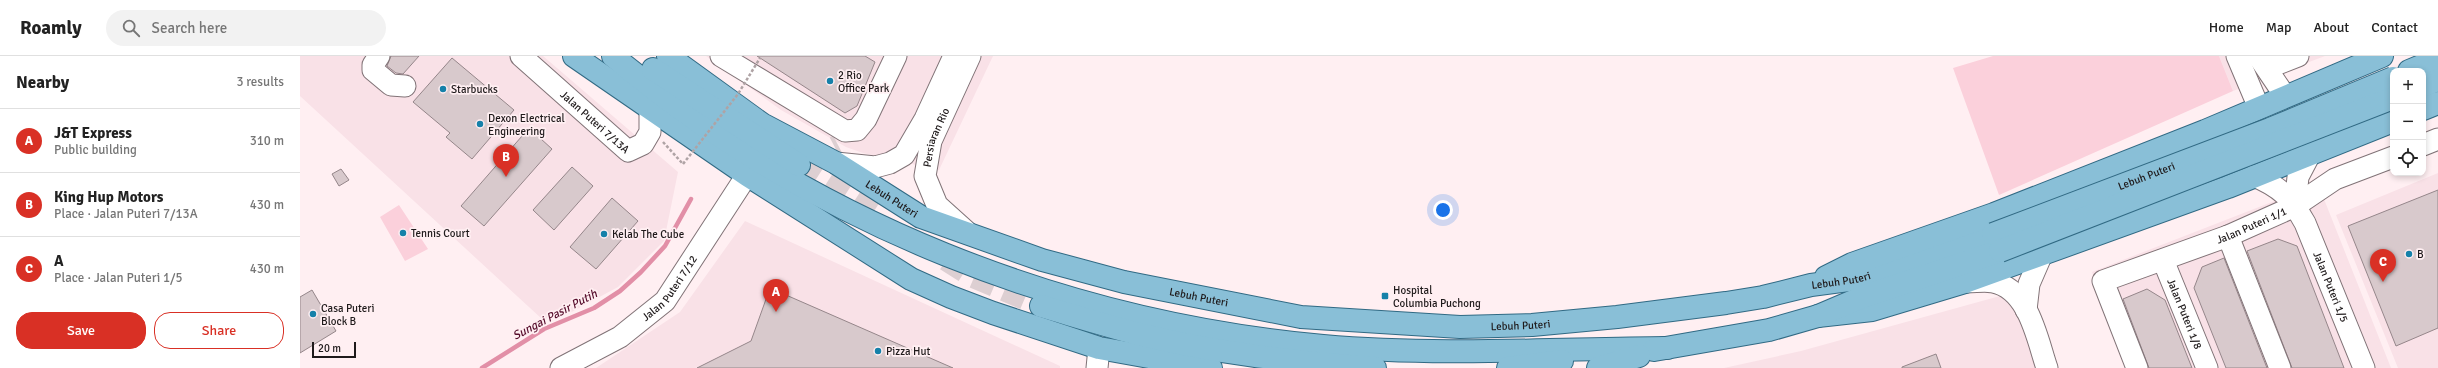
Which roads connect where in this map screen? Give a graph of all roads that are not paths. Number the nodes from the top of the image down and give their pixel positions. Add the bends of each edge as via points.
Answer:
1 (379, 56) edge
2 (521, 56) edge
3 (574, 56) edge
4 (598, 56) edge
5 (613, 56) edge
6 (634, 56) edge
7 (668, 56) edge
8 (721, 56) edge
9 (896, 56) edge
10 (2237, 56) edge
11 (2298, 56) edge
12 (2382, 56) edge
13 (957, 58) edge
14 (2438, 59) edge
15 (2262, 62) edge
16 (2416, 68) edge
17 (2335, 75) junction
18 (2390, 79) edge
19 (2438, 80) edge
20 (2426, 85) edge
21 (405, 86) dead end
22 (2285, 96) junction
23 (2390, 99) edge
24 (2438, 103) edge
25 (650, 108) junction
26 (2259, 108) junction
27 (2426, 108) edge
28 (2390, 122) edge
29 (2205, 131) junction
30 (2355, 136) junction
31 (2438, 139) edge
32 (2426, 144) edge
33 (2332, 145) junction
34 (2309, 156) junction
35 (2390, 158) edge
36 (836, 163) junction
37 (799, 165) tunnel mouth
38 (752, 168) junction
39 (2245, 180) junction
40 (2295, 206) junction
41 (967, 232) junction
42 (2228, 236) junction
43 (1997, 242) junction
44 (2042, 254) junction
45 (2163, 260) junction
46 (1965, 282) junction
47 (1811, 285) junction
48 (1041, 306) tunnel mouth
49 (2026, 310) junction
50 (1818, 316) junction
51 (1667, 348) junction
52 (1098, 358) edge
53 (561, 368) edge
54 (1211, 368) edge
55 (1375, 368) edge
56 (1508, 368) edge
57 (1598, 368) edge
58 (2047, 368) edge
59 (2137, 368) edge
60 (2207, 368) edge
61 (2280, 368) edge
62 (2364, 368) edge

1 - 21 street via 373,70 391,85
2 - 25 street, Jalan Puteri 7/13A via 628,151 643,144 650,132
3 - 25 main road
4 - 38 main road
5 - 38 main road via 721,137
6 - 37 main road
7 - 36 main road, Lebuh Puteri via 762,124
8 - 9 street via 845,131 857,130 866,119
10 - 26 street
11 - 15 street
12 - 17 main road
13 - 36 street, Persiaran Rio via 904,155 890,163 875,167
13 - 41 street, Persiaran Rio via 931,141 925,176 937,205
14 - 16 main road
15 - 22 street
17 - 22 main road
17 - 30 main road via 2327,111 2331,120
18 - 43 main road, Lebuh Puteri, bridge
19 - 20 main road
22 - 26 main road
23 - 43 main road, Lebuh Puteri, bridge
24 - 27 main road
25 - 38 main road
26 - 29 main road
26 - 33 main road via 2280,137 2305,147
28 - 30 main road
29 - 39 main road via 2235,149
29 - 47 main road via 1994,214 1852,264
30 - 33 main road
31 - 32 street
33 - 34 main road
34 - 39 main road
34 - 40 street via 2298,177
35 - 40 street, Jalan Puteri 1/1 via 2335,180
36 - 41 main road, Lebuh Puteri via 921,217
38 - 51 main road via 888,231 1014,282 1156,319 1248,337 1324,346 1410,350
38 - 52 main road via 911,279
38 - 53 street, Jalan Puteri 7/12 via 665,301 620,337
39 - 40 street, Jalan Puteri 1/5 via 2274,184
39 - 44 main road
40 - 42 street, Jalan Puteri 1/1
40 - 62 street, Jalan Puteri 1/5 via 2305,223
41 - 47 main road, Lebuh Puteri via 1042,260 1124,282 1301,317 1386,323 1532,326 1726,303
42 - 45 street, Jalan Puteri 1/1
42 - 61 street
43 - 47 main road, Lebuh Puteri via 1856,279
43 - 50 main road, Lebuh Puteri
44 - 46 main road
44 - 49 street via 2029,284
45 - 59 street, Jalan Puteri 1/1 via 2103,281
45 - 60 street, Jalan Puteri 1/8
46 - 49 street via 1993,282 2003,286 2011,290
46 - 50 main road via 1872,310
48 - 55 main road via 1136,333 1200,346 1324,364
49 - 58 street
50 - 51 main road, Lebuh Puteri via 1769,330
51 - 56 main road
51 - 57 main road
52 - 54 main road

